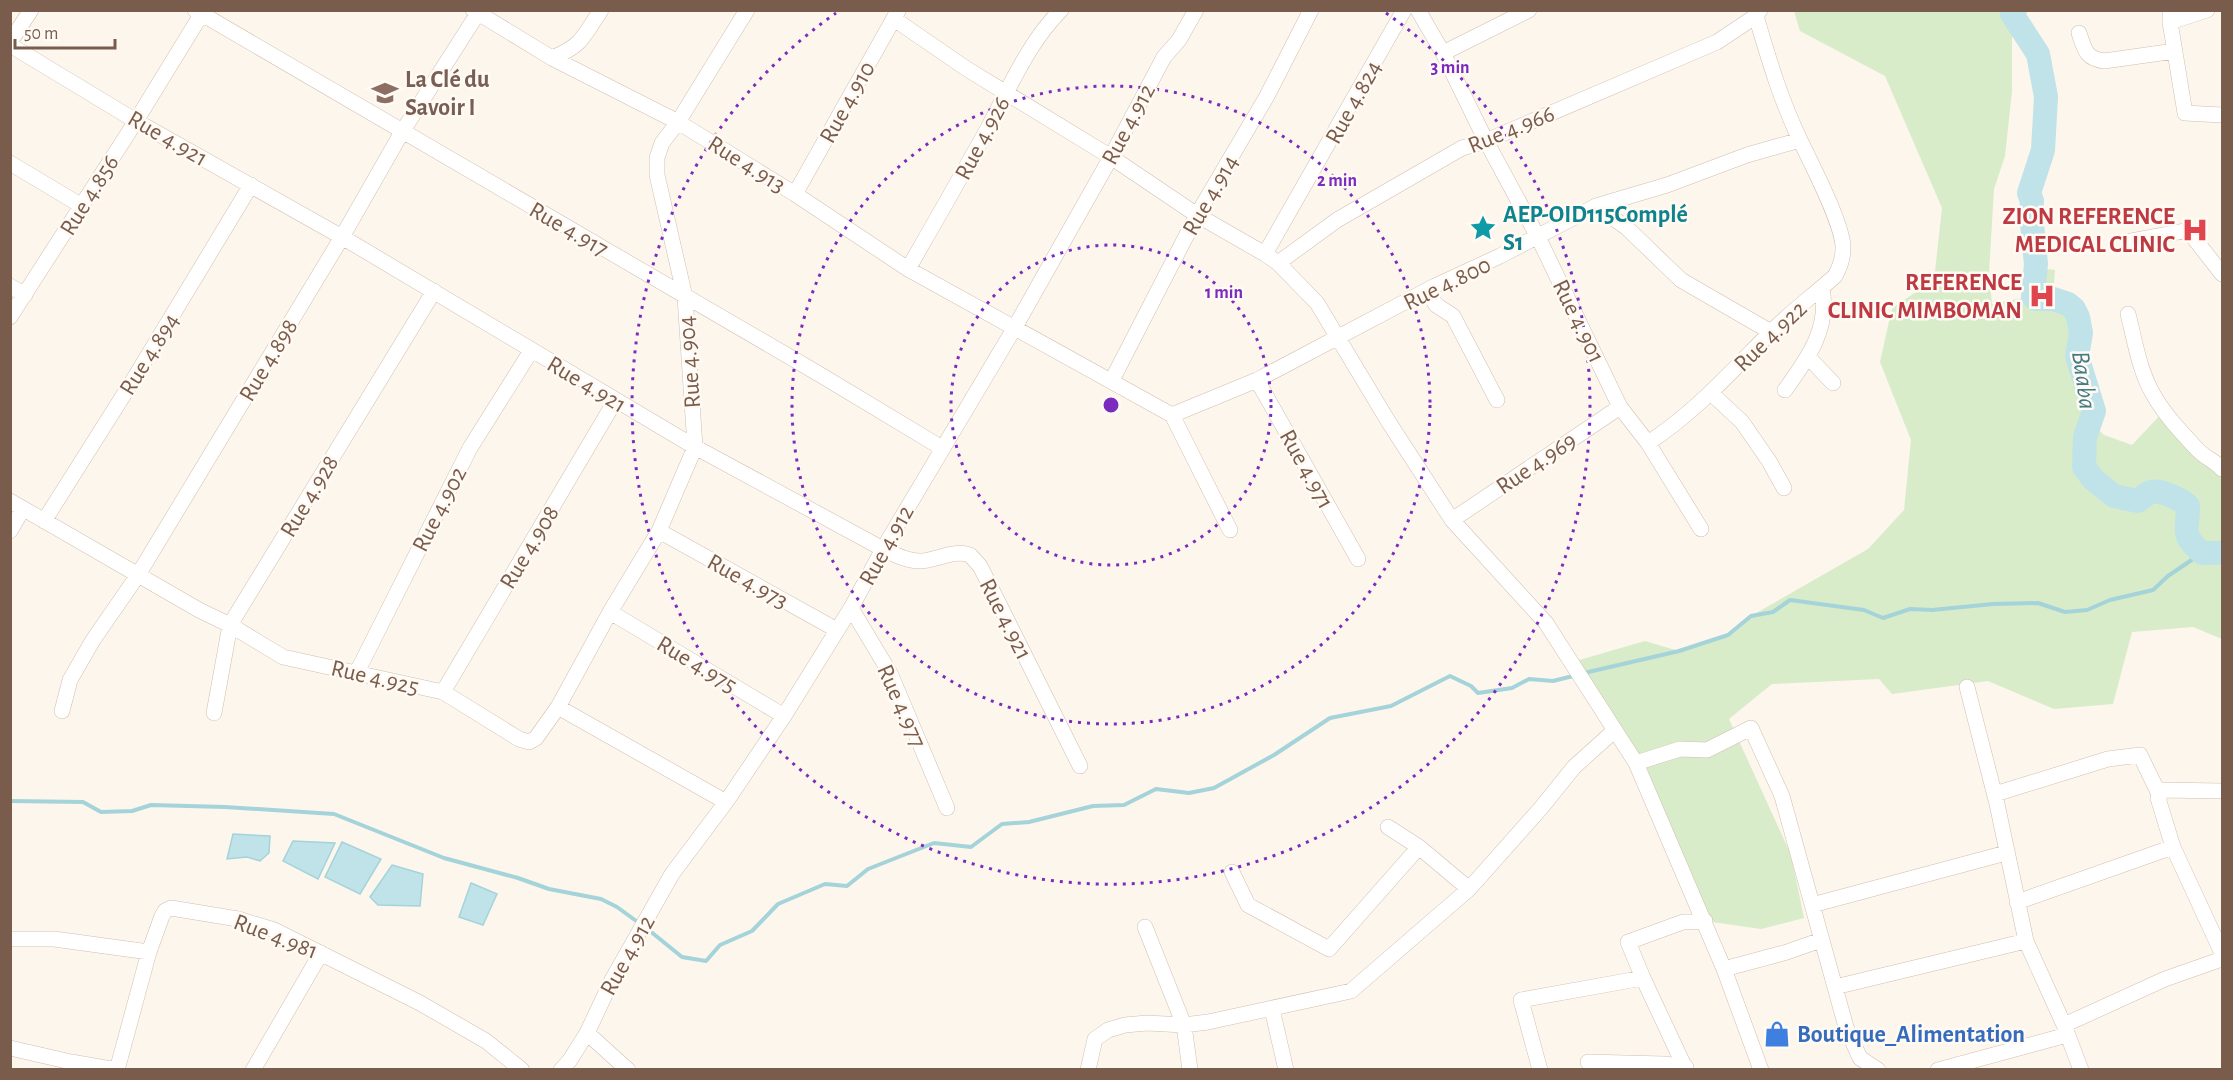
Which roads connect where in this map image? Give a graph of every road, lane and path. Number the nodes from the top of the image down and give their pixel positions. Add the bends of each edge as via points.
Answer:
1 (31, 10) edge
2 (601, 10) edge
3 (747, 10) edge
4 (1061, 10) edge
5 (1196, 10) edge
6 (1311, 10) edge
7 (1404, 10) edge
8 (1418, 10) edge
9 (1529, 10) edge
10 (2207, 10) edge
11 (200, 12) edge
12 (477, 12) edge
13 (1758, 13) edge
14 (896, 15) edge
15 (2170, 16) edge
16 (2079, 33) dead end
17 (10, 44) edge
18 (2175, 51) junction
19 (1443, 53) junction
20 (552, 58) junction
21 (1006, 94) junction
22 (2223, 115) edge
23 (136, 121) junction
24 (678, 122) junction
25 (402, 132) junction
26 (1800, 140) junction
27 (1486, 141) junction
28 (1111, 157) junction
29 (10, 163) edge
30 (251, 186) junction
31 (795, 194) junction
32 (82, 206) junction
33 (1596, 206) junction
34 (1197, 215) junction
35 (342, 237) junction
36 (1538, 237) junction
37 (2130, 241) dead end
38 (1271, 259) junction
39 (909, 269) junction
40 (2223, 274) edge
41 (10, 286) edge
42 (1822, 288) junction
43 (434, 291) junction
44 (1428, 291) junction
45 (25, 295) junction
46 (685, 297) junction
47 (2128, 314) dead end
48 (10, 316) edge
49 (1015, 327) junction
50 (1771, 332) junction
51 (1338, 339) junction
52 (531, 351) junction
53 (1809, 358) junction
54 (1112, 380) junction
55 (1257, 380) junction
56 (1833, 383) dead end
57 (1785, 390) dead end
58 (1711, 393) junction
59 (1497, 400) dead end
60 (615, 401) junction
61 (1620, 406) junction
62 (1172, 415) junction
63 (1648, 443) junction
64 (695, 447) junction
65 (942, 448) junction
66 (2220, 460) edge
67 (1784, 488) dead end
68 (17, 505) edge
69 (1452, 520) junction
70 (44, 521) junction
71 (1701, 529) dead end
72 (1230, 530) dead end
73 (10, 531) edge
74 (659, 531) junction
75 (883, 549) junction
76 (1358, 559) dead end
77 (138, 575) junction
78 (851, 608) junction
79 (610, 612) junction
80 (230, 625) junction
81 (837, 630) junction
82 (357, 672) junction
83 (1967, 687) dead end
84 (443, 693) junction
85 (558, 707) junction
86 (62, 711) dead end
87 (214, 713) dead end
88 (784, 716) junction
89 (1614, 731) junction
90 (1636, 763) junction
91 (1080, 766) dead end
92 (2223, 791) edge
93 (1995, 794) junction
94 (2159, 794) junction
95 (726, 802) junction
96 (946, 808) dead end
97 (1388, 827) dead end
98 (1419, 847) junction
99 (2174, 847) junction
100 (2006, 854) junction
101 (1232, 872) dead end
102 (1469, 889) junction
103 (2017, 902) junction
104 (1812, 905) junction
105 (1705, 921) junction
106 (1146, 927) dead end
107 (10, 939) edge
108 (1821, 940) junction
109 (2026, 941) junction
110 (149, 952) junction
111 (321, 952) junction
112 (2223, 953) edge
113 (2223, 958) edge
114 (1724, 969) junction
115 (1642, 978) junction
116 (1835, 987) junction
117 (1272, 1009) junction
118 (1184, 1025) junction
119 (2066, 1030) junction
120 (587, 1033) junction
121 (10, 1048) edge
122 (1588, 1062) dead end
123 (1686, 1068) edge
124 (1868, 1068) edge
125 (117, 1070) edge
126 (253, 1070) edge
127 (522, 1070) edge
128 (561, 1070) edge
129 (628, 1070) edge
130 (1088, 1070) edge
131 (1190, 1070) edge
132 (1286, 1070) edge
133 (1540, 1070) edge
134 (1761, 1070) edge
135 (1938, 1070) edge
136 (2081, 1070) edge

1 - 17 street
2 - 20 street via 579,44
3 - 24 street, Rue 4.904
4 - 21 street, Rue 4.926 via 1022,62
5 - 28 street, Rue 4.912 via 1164,57
6 - 34 street, Rue 4.914 via 1267,96
7 - 38 street, Rue 4.824
8 - 19 street, Rue 4.901
9 - 19 street
10 - 15 street
11 - 23 street, Rue 4.856
11 - 25 street, Rue 4.917
12 - 20 street, Rue 4.913
12 - 25 street, Rue 4.898
13 - 26 street via 1782,101
13 - 27 street, Rue 4.966 via 1717,42
14 - 21 street
14 - 31 street, Rue 4.910
15 - 18 street
16 - 18 street via 2093,59 2104,61
17 - 23 street, Rue 4.921
18 - 22 street via 2185,113
19 - 27 street, Rue 4.901
20 - 24 street, Rue 4.913
21 - 28 street
21 - 39 street, Rue 4.926
23 - 30 street, Rue 4.921
23 - 32 street, Rue 4.856
24 - 31 street, Rue 4.913
24 - 46 street, Rue 4.904 via 662,143 657,175
25 - 35 street, Rue 4.898
25 - 46 street, Rue 4.917
26 - 33 street, Rue 4.800
26 - 42 street, Rue 4.922 via 1840,229 1844,248 1835,276
27 - 36 street, Rue 4.901
27 - 38 street, Rue 4.966 via 1462,148
28 - 34 street
28 - 49 street, Rue 4.912
29 - 32 street
30 - 35 street, Rue 4.921
30 - 70 street, Rue 4.894
31 - 39 street, Rue 4.913
32 - 45 street, Rue 4.856
33 - 36 street, Rue 4.800
33 - 50 street via 1627,228 1681,280
34 - 38 street
34 - 54 street, Rue 4.914
35 - 43 street, Rue 4.921
35 - 77 street, Rue 4.898
36 - 44 street, Rue 4.800
36 - 61 street, Rue 4.901
37 - 40 street via 2190,233
38 - 51 street via 1317,303
39 - 49 street, Rue 4.913
41 - 45 street
42 - 50 street, Rue 4.922
42 - 53 street via 1821,332
43 - 52 street, Rue 4.921
43 - 80 street, Rue 4.928
44 - 51 street, Rue 4.800
44 - 59 street via 1436,305 1453,316
45 - 48 street, Rue 4.856
46 - 64 street, Rue 4.904
46 - 65 street, Rue 4.917
47 - 66 street via 2152,394 2199,452
49 - 54 street
49 - 65 street, Rue 4.912
50 - 58 street, Rue 4.922
51 - 55 street, Rue 4.800
51 - 69 street
52 - 60 street, Rue 4.921
52 - 82 street, Rue 4.902 via 470,448
53 - 56 street
53 - 57 street
54 - 62 street
55 - 62 street, Rue 4.800
55 - 76 street, Rue 4.971
58 - 63 street, Rue 4.922 via 1671,429
58 - 67 street via 1742,422
60 - 64 street, Rue 4.921
60 - 84 street, Rue 4.908
61 - 63 street, Rue 4.901
61 - 69 street, Rue 4.969
62 - 72 street
63 - 71 street, Rue 4.901
64 - 74 street, Rue 4.904
64 - 75 street, Rue 4.921
65 - 75 street, Rue 4.912
68 - 70 street, Rue 4.925
68 - 73 street
69 - 89 street via 1546,623
70 - 77 street, Rue 4.925
74 - 79 street, Rue 4.904
74 - 81 street, Rue 4.973
75 - 78 street, Rue 4.912
75 - 91 street, Rue 4.921 via 917,561 955,553 970,555 980,566
77 - 80 street, Rue 4.925
77 - 86 street, Rue 4.898 via 70,680
78 - 81 street, Rue 4.912
78 - 96 street, Rue 4.977 via 890,674
79 - 85 street, Rue 4.904
79 - 88 street, Rue 4.975
80 - 82 street, Rue 4.925 via 283,657
80 - 87 street, Rue 4.928
81 - 88 street, Rue 4.912
82 - 84 street, Rue 4.925
83 - 93 street
84 - 85 street, Rue 4.925 via 529,742
85 - 95 street
88 - 95 street, Rue 4.912
89 - 90 street
89 - 102 street via 1574,767
90 - 104 street via 1680,749 1707,750 1751,728 1782,796
90 - 105 street
92 - 94 street via 2163,790
93 - 94 street via 2108,759 2140,754
93 - 100 street
94 - 99 street
95 - 120 street, Rue 4.912 via 672,874
97 - 98 street
98 - 101 street via 1329,949 1248,905
98 - 102 street
99 - 103 street
99 - 112 street
100 - 103 street
100 - 104 street
102 - 117 street via 1351,991
103 - 109 street
104 - 108 street
105 - 114 street
105 - 115 street via 1683,922 1628,942
106 - 118 street
107 - 110 street via 54,939
108 - 114 street
108 - 116 street
109 - 116 street
109 - 119 street
110 - 111 street, Rue 4.981 via 162,916 171,908 238,919 274,930
110 - 125 street, Rue 4.981
111 - 126 street
111 - 127 street, Rue 4.981 via 486,1041
113 - 119 street via 2165,979
114 - 134 street
115 - 123 street
115 - 133 street via 1521,1000
116 - 124 street via 1846,1028
117 - 118 street
117 - 132 street
118 - 130 street via 1147,1023 1108,1030 1095,1039
118 - 131 street
119 - 135 street
119 - 136 street
120 - 128 street, Rue 4.912
120 - 129 street
121 - 125 street
122 - 123 street

